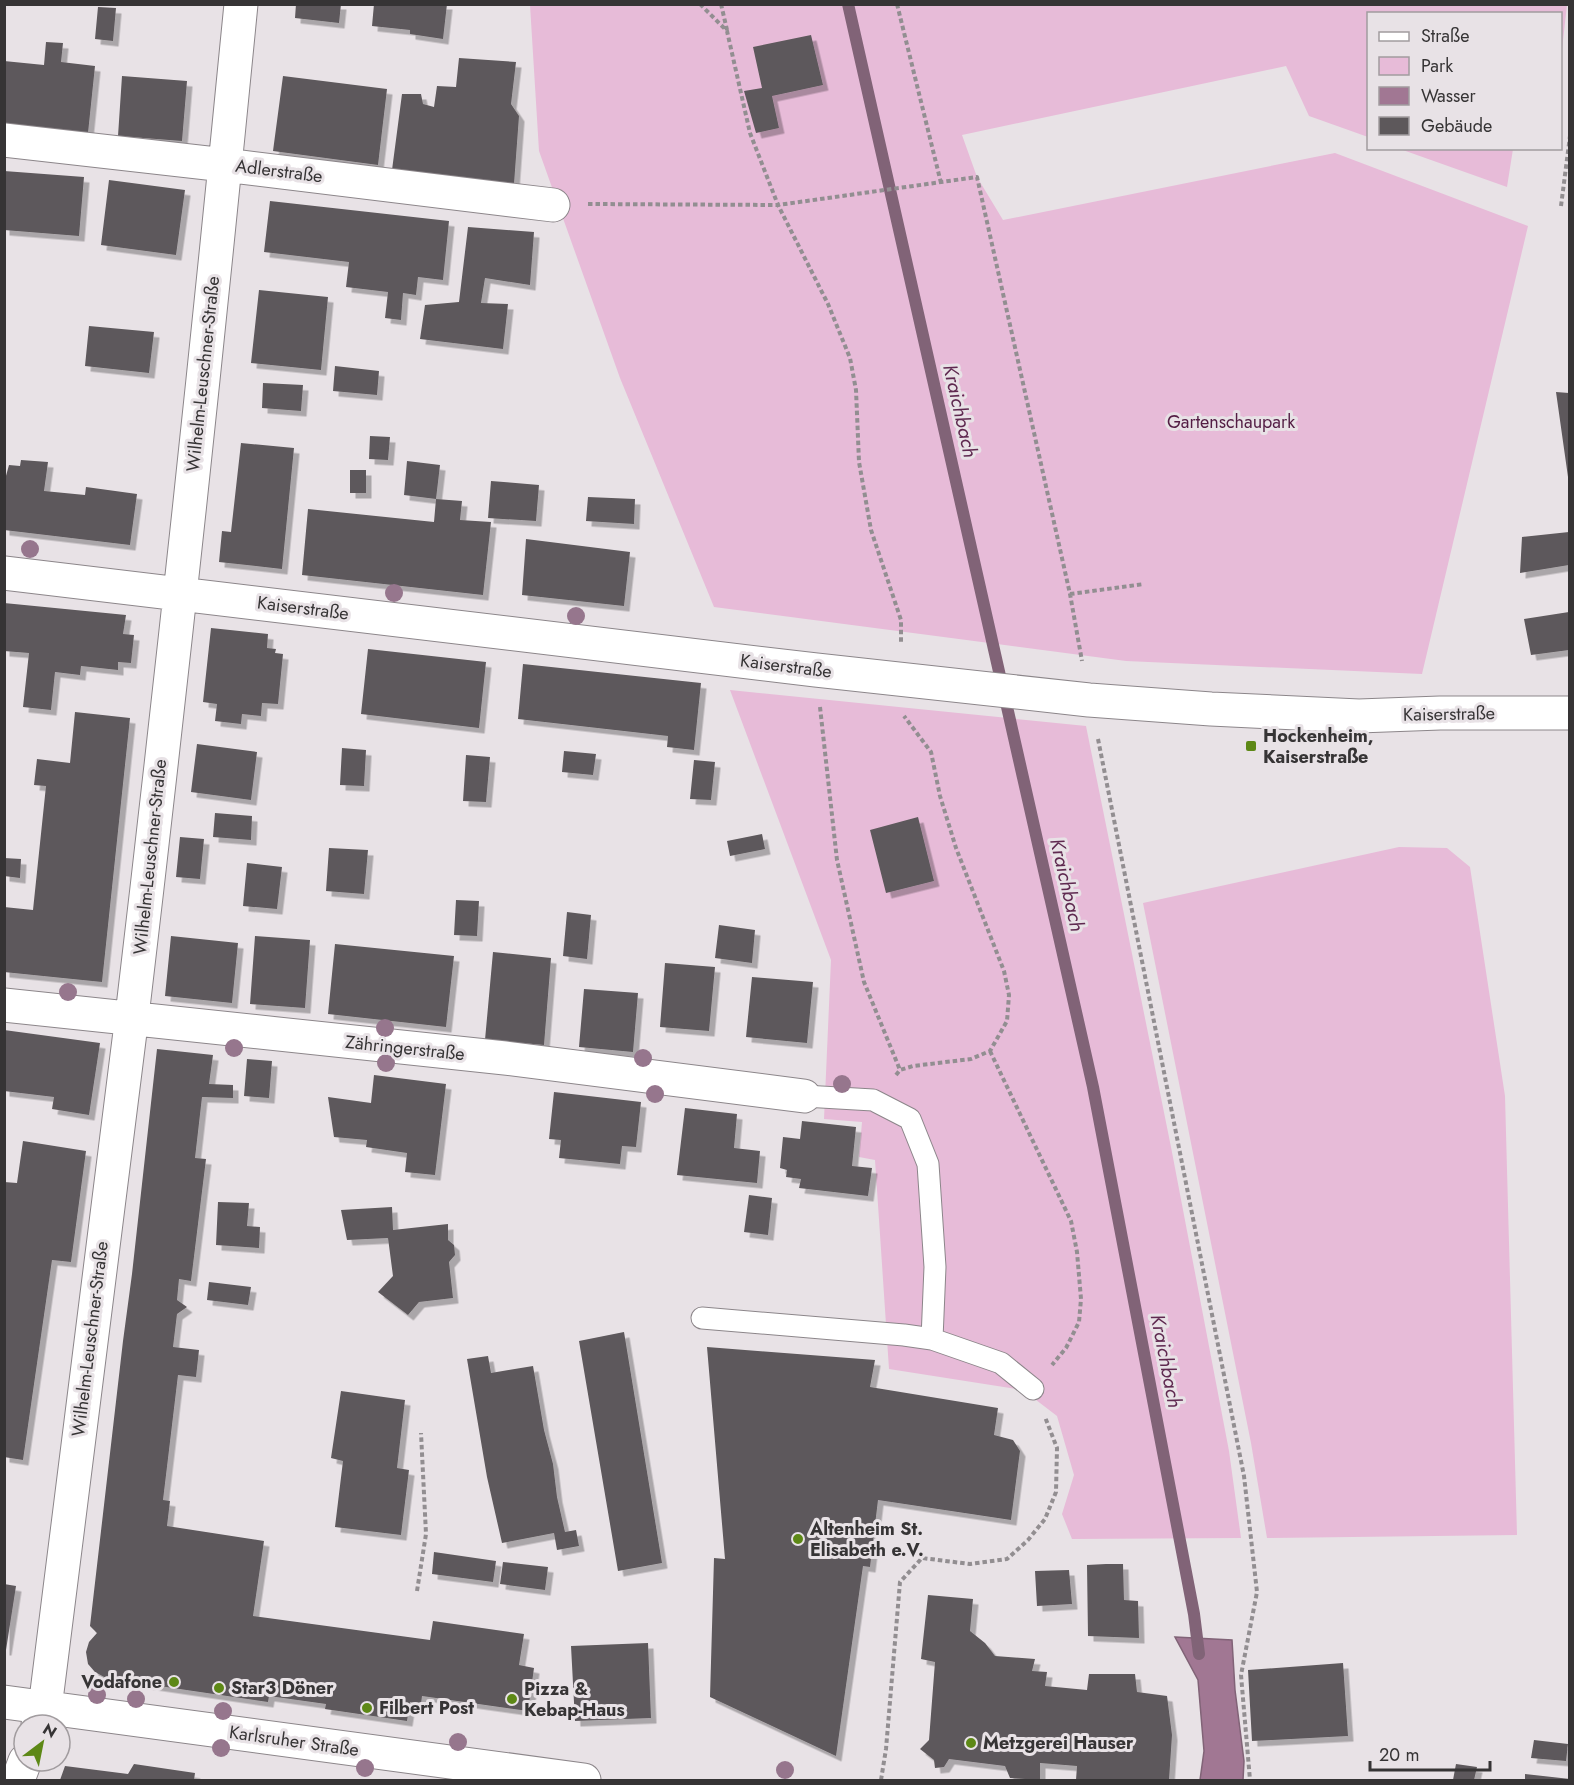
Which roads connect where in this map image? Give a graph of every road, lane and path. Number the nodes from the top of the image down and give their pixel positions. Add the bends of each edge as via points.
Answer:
1 (241, 4) edge
2 (700, 4) edge
3 (721, 4) edge
4 (897, 4) edge
5 (727, 31) junction
6 (1569, 136) edge
7 (4, 140) edge
8 (225, 165) junction
9 (941, 183) junction
10 (553, 204) joint
11 (778, 205) junction
12 (1561, 206) dead end
13 (4, 573) edge
14 (1144, 584) dead end
15 (180, 593) junction
16 (1070, 594) junction
17 (816, 670) junction
18 (900, 678) junction
19 (1089, 700) junction
20 (1569, 713) edge
21 (4, 1005) edge
22 (132, 1019) junction
23 (990, 1051) junction
24 (900, 1070) junction
25 (804, 1096) joint
26 (873, 1100) junction
27 (702, 1318) dead end
28 (932, 1339) junction
29 (1033, 1389) junction
30 (421, 1433) dead end
31 (417, 1591) dead end
32 (4, 1702) edge
33 (31, 1713) edge
34 (42, 1713) edge
35 (72, 1721) edge
36 (584, 1780) edge
37 (881, 1780) edge
38 (1250, 1780) edge

1 - 8 street, Wilhelm-Leuschner-Straße
2 - 5 path
3 - 5 path
4 - 9 path
5 - 11 path via 750,133
6 - 12 path
7 - 8 street, Adlerstraße
8 - 10 street, Adlerstraße
8 - 15 street, Wilhelm-Leuschner-Straße
9 - 11 path
9 - 16 path via 977,177
10 - 11 path
11 - 18 path via 828,304 850,358 856,390 859,462 871,530 901,620
13 - 15 street, Kaiserstraße
14 - 16 path
15 - 17 street, Kaiserstraße
15 - 22 street, Wilhelm-Leuschner-Straße
16 - 19 path
17 - 18 street, Kaiserstraße
17 - 24 path via 837,860 864,982
18 - 19 street, Kaiserstraße
18 - 23 path via 904,718 931,752 956,848 1004,971 1009,995 1007,1021
19 - 20 street, Kaiserstraße via 1359,716
19 - 38 path via 1244,1476 1257,1592 1241,1675
21 - 22 street, Zähringerstraße
22 - 25 street, Zähringerstraße via 505,1058
22 - 34 street, Wilhelm-Leuschner-Straße
23 - 24 path via 971,1059
23 - 29 path via 1071,1221 1077,1252 1081,1299 1078,1322 1066,1348
24 - 26 path
25 - 26 lane
26 - 28 lane via 910,1119 928,1164 935,1267
27 - 28 lane
28 - 29 lane via 1001,1363
29 - 37 path via 1057,1448 1056,1492 1045,1519 1006,1559 970,1564 922,1558 900,1582
30 - 31 path via 426,1534
32 - 33 street, Karlsruher Straße
35 - 36 street, Karlsruher Straße

